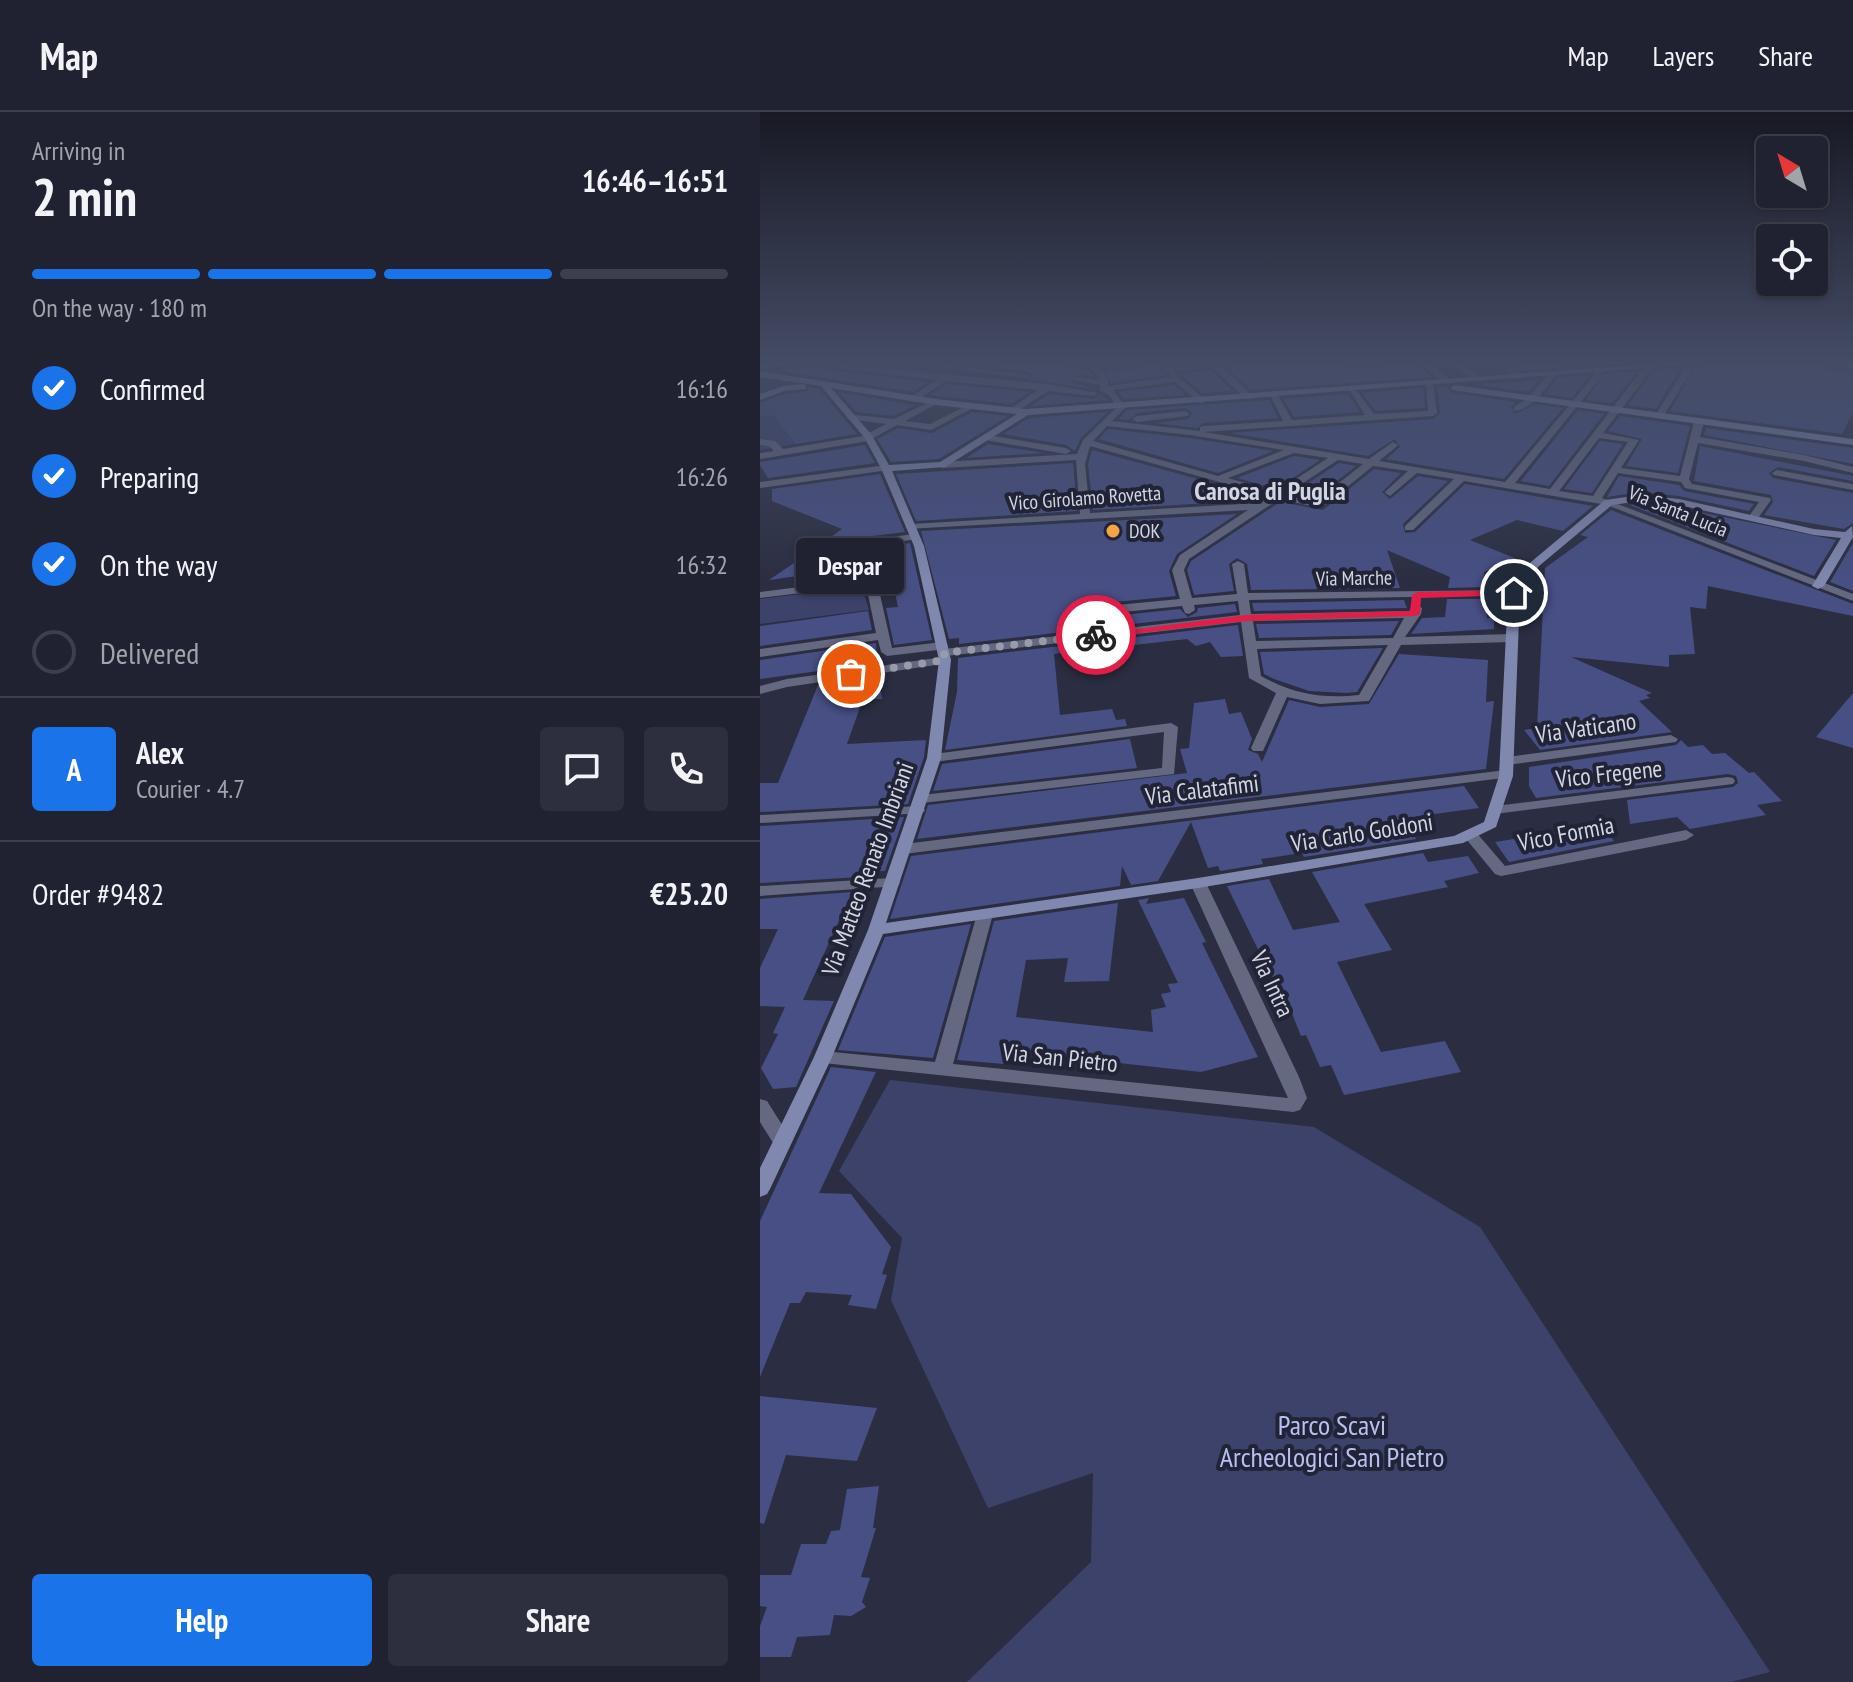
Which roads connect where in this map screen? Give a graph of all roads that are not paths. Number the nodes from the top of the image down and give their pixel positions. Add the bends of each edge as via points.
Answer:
1 (991, 436) edge
2 (1091, 436) edge
3 (1131, 436) edge
4 (1162, 436) edge
5 (1215, 436) edge
6 (1279, 436) edge
7 (1549, 436) edge
8 (1597, 436) edge
9 (1607, 436) edge
10 (1809, 436) edge
11 (868, 437) joint
12 (988, 438) junction
13 (1694, 439) joint
14 (1138, 440) junction
15 (760, 442) edge
16 (1086, 442) junction
17 (1853, 442) edge
18 (1266, 445) junction
19 (1393, 445) dead end
20 (1294, 450) junction
21 (781, 453) junction
22 (1079, 455) junction
23 (760, 456) edge
24 (1337, 456) junction
25 (1374, 462) junction
26 (942, 465) junction
27 (886, 468) junction
28 (1416, 469) junction
29 (1615, 470) junction
30 (1853, 470) edge
31 (1777, 473) dead end
32 (1462, 477) junction
33 (1218, 479) junction
34 (1684, 479) junction
35 (760, 485) edge
36 (1508, 485) junction
37 (1853, 487) edge
38 (1390, 493) dead end
39 (1552, 493) junction
40 (1278, 496) junction
41 (1602, 501) junction
42 (1263, 506) junction
43 (1085, 515) junction
44 (1752, 519) junction
45 (1409, 528) dead end
46 (913, 532) junction
47 (1850, 536) edge
48 (816, 549) dead end
49 (1238, 564) dead end
50 (1818, 586) junction
51 (1514, 593) junction
52 (760, 595) edge
53 (1417, 595) junction
54 (1242, 597) junction
55 (1853, 598) edge
56 (1186, 601) junction
57 (1075, 613) dead end
58 (1415, 614) junction
59 (1246, 618) junction
60 (1192, 623) junction
61 (883, 636) junction
62 (1512, 638) junction
63 (1398, 641) junction
64 (1250, 645) junction
65 (760, 653) edge
66 (944, 653) junction
67 (760, 690) edge
68 (1282, 694) junction
69 (1671, 739) dead end
70 (1258, 748) dead end
71 (934, 758) junction
72 (1506, 767) junction
73 (1728, 781) dead end
74 (920, 804) junction
75 (1495, 810) junction
76 (760, 819) edge
77 (1470, 834) junction
78 (1686, 835) dead end
79 (904, 849) junction
80 (892, 883) junction
81 (1198, 883) junction
82 (760, 891) edge
83 (985, 914) junction
84 (876, 930) junction
85 (823, 1057) junction
86 (942, 1069) junction
87 (1293, 1105) joint
88 (763, 1116) edge
89 (782, 1141) junction
90 (760, 1189) edge

1 - 12 street
2 - 16 street
3 - 14 street, Via Santa Lucia
4 - 14 street, Via Santa Lucia
5 - 18 street, Via Santa Lucia
6 - 18 street
7 - 36 street
8 - 39 street
9 - 29 street via 1634,440
10 - 17 street
11 - 21 street
11 - 27 street, Via Matteo Renato Imbriani
12 - 22 street
12 - 26 street
13 - 30 street
13 - 34 street
14 - 16 street
14 - 33 street
15 - 21 street via 772,443
16 - 22 street
18 - 20 street, Via Santa Lucia
19 - 25 street
20 - 24 street, Via Santa Lucia
20 - 33 street
21 - 23 street
22 - 26 street
22 - 43 street
24 - 25 street, Via Santa Lucia
24 - 40 street
25 - 28 street, Via Santa Lucia
25 - 40 street via 1317,506
26 - 27 street
27 - 35 street
27 - 46 street, Via Matteo Renato Imbriani
28 - 32 street, Via Santa Lucia
28 - 38 street
29 - 34 street
29 - 41 street
31 - 37 street
32 - 36 street, Via Santa Lucia
32 - 45 street
33 - 40 street
34 - 44 street via 1689,486 1766,500
36 - 39 street, Via Santa Lucia
39 - 41 street, Via Santa Lucia
40 - 42 street
41 - 44 street via 1652,499
41 - 50 street, Via Santa Lucia
41 - 51 street via 1535,564
42 - 43 street, Vico Girolamo Rovetta
42 - 56 street via 1184,557 1178,570
43 - 46 street, Vico Girolamo Rovetta
44 - 47 street
46 - 48 street, Vico Girolamo Rovetta
46 - 66 street, Via Matteo Renato Imbriani
47 - 50 street
49 - 54 street
50 - 55 street, Via Santa Lucia
51 - 53 street, Via Marche
51 - 62 street, Via Carlo Goldoni
52 - 61 street via 871,581
53 - 54 street, Via Marche
53 - 58 street
54 - 56 street, Via Marche
54 - 59 street
56 - 57 street, Via Marche
56 - 60 street
58 - 59 street
58 - 63 street
59 - 60 street
59 - 64 street
60 - 66 street
61 - 65 street
61 - 66 street via 887,652
62 - 63 street
62 - 72 street, Via Carlo Goldoni
63 - 64 street
63 - 68 street via 1364,698 1332,702
64 - 68 street via 1255,678
66 - 67 street
66 - 71 street, Via Matteo Renato Imbriani
68 - 70 street
69 - 72 street, Via Vaticano
71 - 74 street, Via Matteo Renato Imbriani
71 - 74 street via 1171,727 1169,771
72 - 75 street, Via Carlo Goldoni
72 - 79 street, Via Calatafimi
73 - 75 street, Vico Fregene
74 - 76 street
74 - 79 street, Via Matteo Renato Imbriani
75 - 77 street, Via Carlo Goldoni via 1491,824
77 - 78 street, Vico Formia via 1501,871
77 - 81 street, Via Carlo Goldoni
79 - 80 street, Via Matteo Renato Imbriani
80 - 82 street
80 - 84 street, Via Matteo Renato Imbriani
81 - 83 street, Via Carlo Goldoni
81 - 87 street, Via Intra via 1290,1077 1298,1098
83 - 84 street, Via Carlo Goldoni
83 - 86 street
84 - 85 street, Via Matteo Renato Imbriani
85 - 86 street, Via San Pietro
85 - 89 street, Via Matteo Renato Imbriani
86 - 87 street, Via San Pietro
88 - 89 street
89 - 90 street, Via Matteo Renato Imbriani

